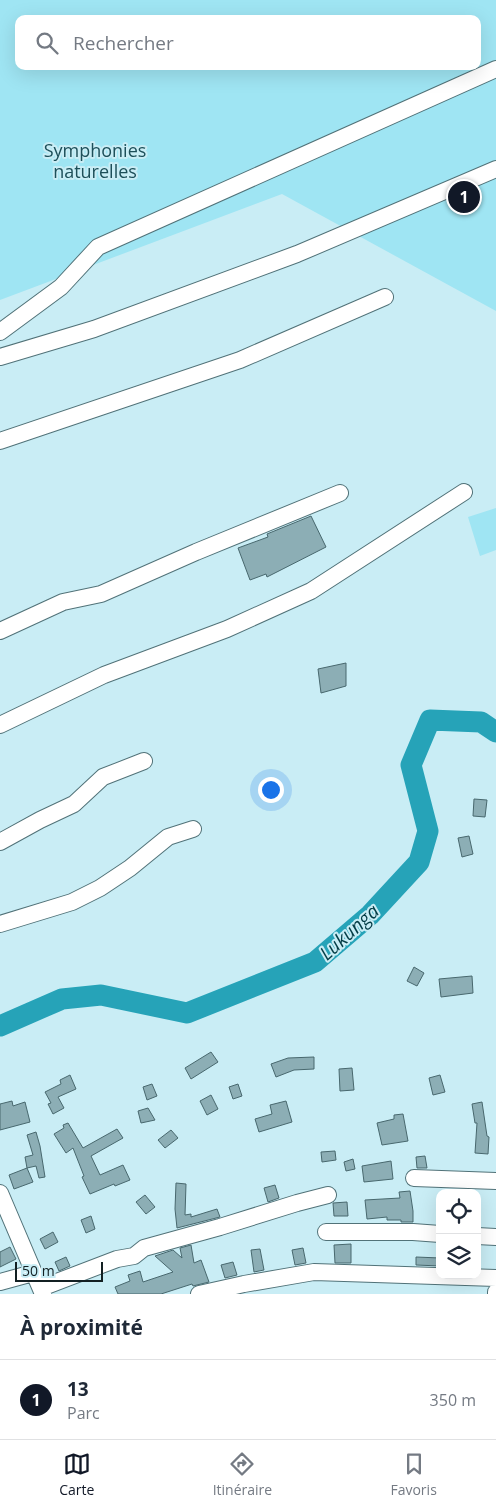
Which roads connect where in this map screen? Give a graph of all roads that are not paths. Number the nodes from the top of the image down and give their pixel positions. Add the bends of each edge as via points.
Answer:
1 (496, 62) edge
2 (489, 72) edge
3 (496, 169) edge
4 (385, 297) dead end
5 (0, 332) edge
6 (0, 357) edge
7 (0, 441) edge
8 (464, 492) dead end
9 (340, 493) dead end
10 (0, 631) edge
11 (0, 726) edge
12 (144, 761) dead end
13 (193, 830) dead end
14 (0, 842) edge
15 (0, 924) edge
16 (414, 1178) dead end
17 (496, 1181) edge
18 (0, 1193) edge
19 (328, 1196) dead end
20 (326, 1232) dead end
21 (436, 1234) edge
22 (481, 1236) edge
23 (496, 1237) edge
24 (33, 1273) junction
25 (496, 1278) edge
26 (0, 1282) edge
27 (42, 1291) edge
28 (199, 1294) edge

1 - 2 street
2 - 5 street via 98,247 61,287
3 - 6 street via 288,257 94,329
4 - 7 street via 240,360
8 - 11 street via 311,591 227,629 104,675
9 - 10 street via 101,594 63,602
12 - 14 street via 102,777 74,804
13 - 15 street via 168,837 130,868 72,902
16 - 17 street
18 - 24 street
19 - 27 street via 144,1248 134,1256 99,1265
20 - 21 street
22 - 23 street
24 - 26 street
24 - 27 street
25 - 28 street via 314,1272

